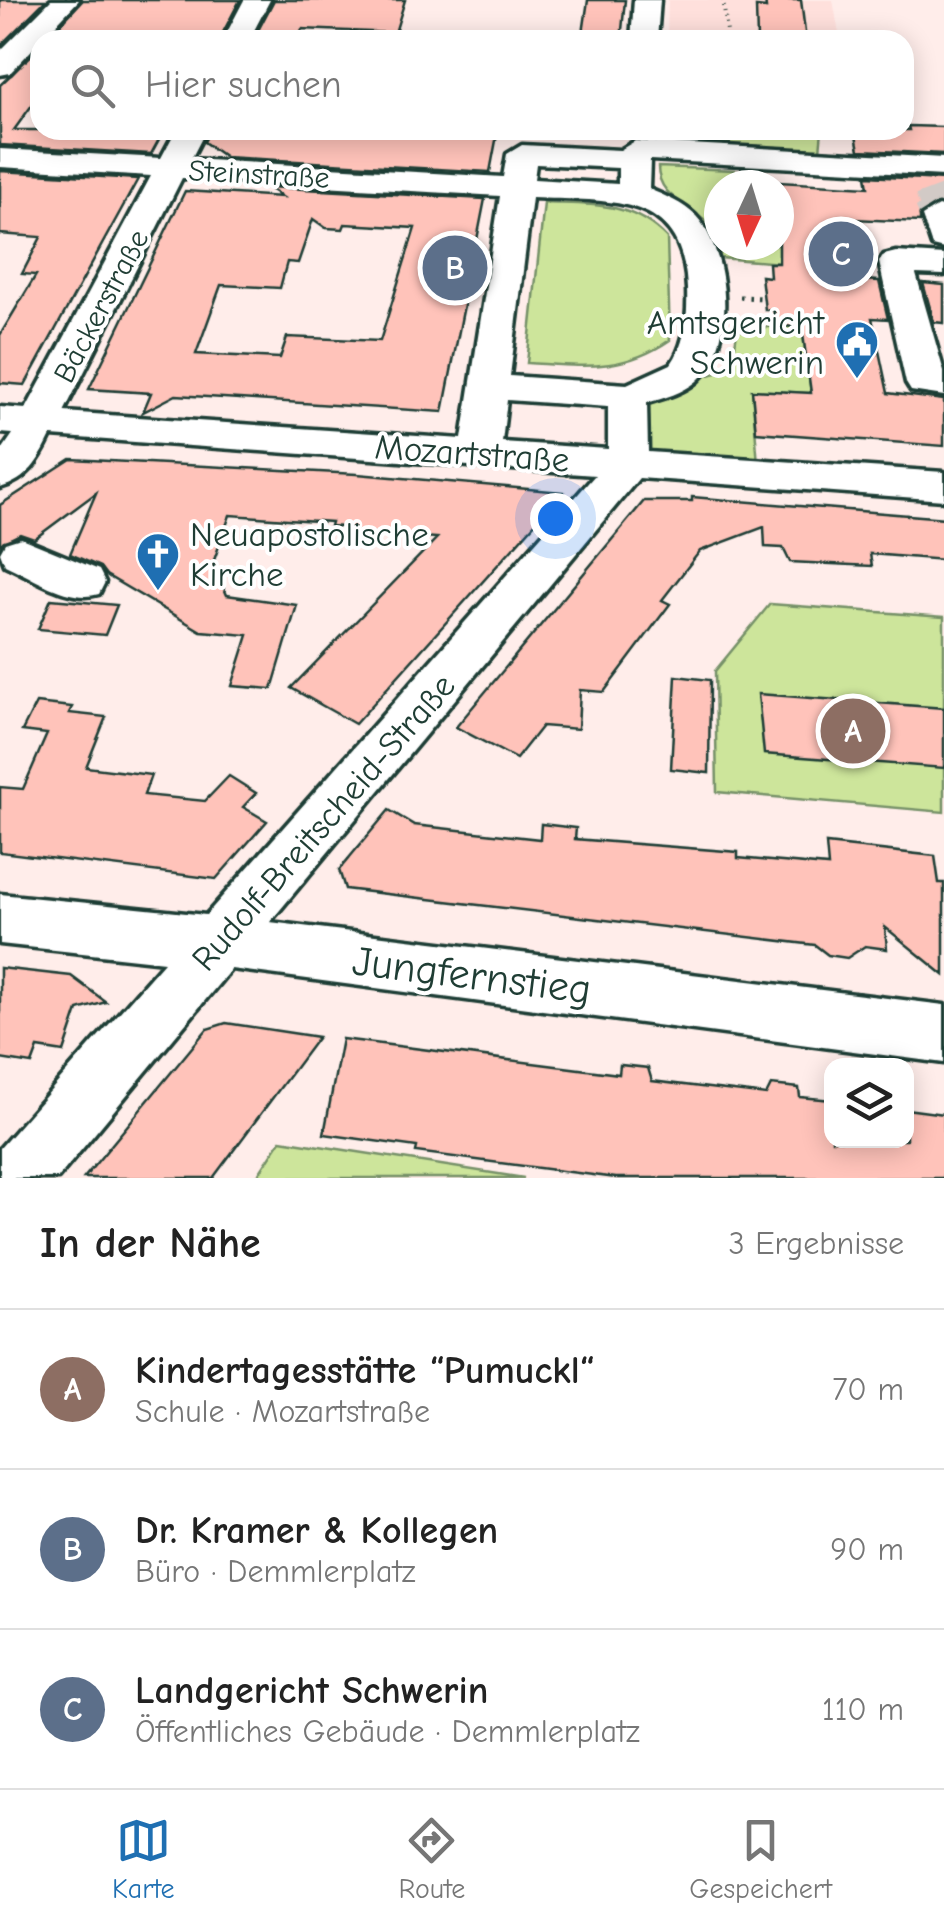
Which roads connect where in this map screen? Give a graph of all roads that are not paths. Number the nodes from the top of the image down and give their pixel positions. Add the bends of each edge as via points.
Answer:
1 (66, 0) edge
2 (258, 0) edge
3 (646, 0) edge
4 (36, 30) edge
5 (242, 30) edge
6 (644, 30) edge
7 (30, 36) edge
8 (0, 66) edge
9 (186, 140) edge
10 (843, 140) edge
11 (0, 158) edge
12 (635, 159) edge
13 (844, 162) junction
14 (172, 170) junction
15 (518, 188) junction
16 (935, 196) edge
17 (944, 265) edge
18 (944, 384) edge
19 (489, 387) junction
20 (628, 396) junction
21 (20, 421) edge
22 (480, 453) junction
23 (628, 464) junction
24 (0, 474) edge
25 (944, 486) edge
26 (21, 554) dead end
27 (84, 582) dead end
28 (0, 919) edge
29 (221, 942) junction
30 (944, 1034) edge
31 (16, 1178) edge

1 - 4 street
2 - 5 street
3 - 6 street
7 - 8 street
9 - 14 street, Bäckerstraße
10 - 13 street
11 - 14 street, Steinstraße
12 - 13 street
12 - 15 street via 522,154
12 - 20 street via 703,256 703,331 689,368
13 - 16 street
14 - 15 street, Steinstraße
14 - 21 street, Bäckerstraße
15 - 19 street
17 - 18 street via 896,262 925,383
19 - 20 street
19 - 22 street
20 - 23 street
21 - 22 street, Mozartstraße
21 - 24 street, Bäckerstraße via 20,458
22 - 23 street, Mozartstraße
23 - 25 street, Mozartstraße
23 - 29 street, Rudolf-Breitscheid-Straße
26 - 27 street
28 - 29 street, Jungfernstieg
29 - 30 street, Jungfernstieg
29 - 31 street, Rudolf-Breitscheid-Straße

